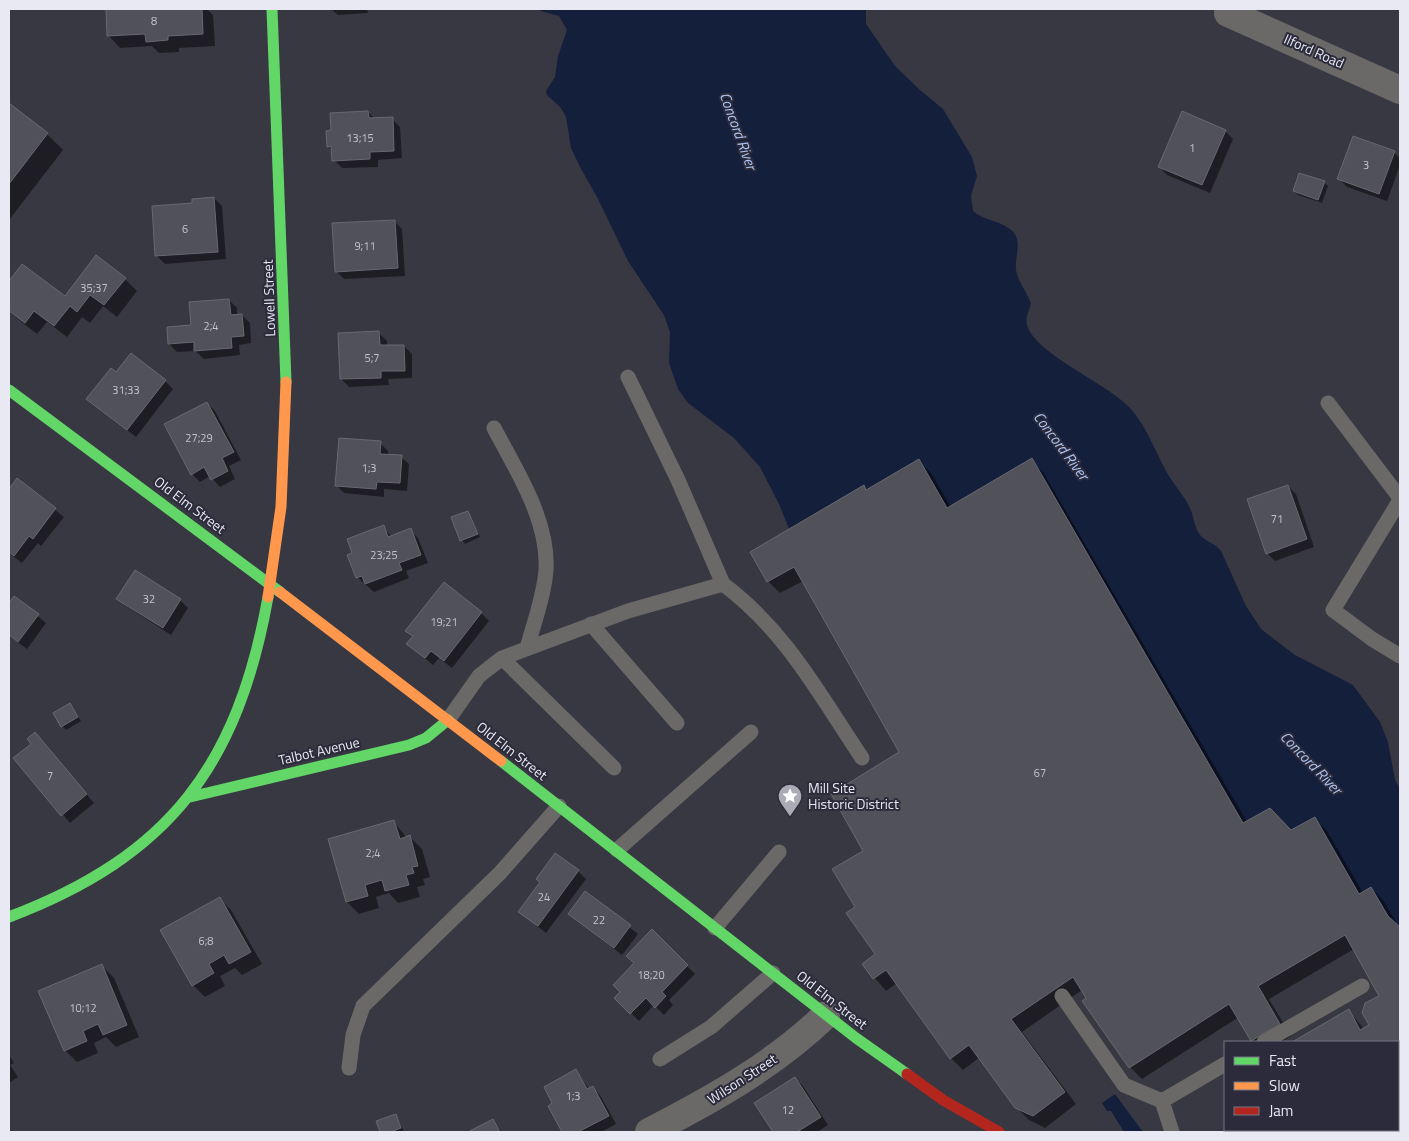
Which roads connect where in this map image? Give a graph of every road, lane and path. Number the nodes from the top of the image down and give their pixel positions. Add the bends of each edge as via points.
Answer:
1 (272, 9) edge
2 (1228, 13) dead end
3 (1400, 90) edge
4 (628, 377) dead end
5 (9, 390) edge
6 (1328, 403) dead end
7 (494, 428) dead end
8 (1400, 499) edge
9 (271, 584) junction
10 (723, 584) junction
11 (591, 624) junction
12 (527, 648) junction
13 (1400, 656) edge
14 (502, 658) junction
15 (448, 720) junction
16 (677, 723) dead end
17 (751, 732) dead end
18 (862, 758) dead end
19 (614, 768) dead end
20 (190, 797) junction
21 (560, 806) junction
22 (617, 850) junction
23 (779, 852) dead end
24 (9, 916) edge
25 (715, 928) junction
26 (773, 973) junction
27 (1362, 986) dead end
28 (1062, 996) dead end
29 (826, 1015) junction
30 (1266, 1041) edge
31 (660, 1059) dead end
32 (1224, 1065) edge
33 (349, 1068) dead end
34 (1162, 1101) junction
35 (650, 1132) edge
36 (1000, 1132) edge
37 (1172, 1132) edge

1 - 9 main road, Lowell Street via 287,428 281,514
2 - 3 street, Ilford Road
4 - 10 lane
5 - 9 main road, Old Elm Street
6 - 8 lane
7 - 12 lane via 530,499 544,546 544,584
8 - 13 lane via 1333,610
9 - 15 main road, Old Elm Street
9 - 20 main road via 260,637 241,699 221,747
10 - 11 lane
10 - 18 lane via 746,601 780,635
11 - 12 lane
11 - 16 lane
12 - 14 lane
14 - 15 lane via 479,676
14 - 19 lane
15 - 20 main road, Talbot Avenue via 426,738 409,746
15 - 21 main road, Old Elm Street
17 - 22 lane
20 - 24 main road via 152,834 112,865 61,894
21 - 22 main road, Old Elm Street
21 - 33 lane via 500,873 363,1006
22 - 25 main road, Old Elm Street
23 - 25 lane
25 - 26 main road, Old Elm Street
26 - 29 main road, Old Elm Street
26 - 31 lane via 711,1027
27 - 30 lane
28 - 34 lane via 1124,1085
29 - 35 street, Wilson Street via 764,1067
29 - 36 main road, Old Elm Street via 943,1100
32 - 34 lane
34 - 37 lane

